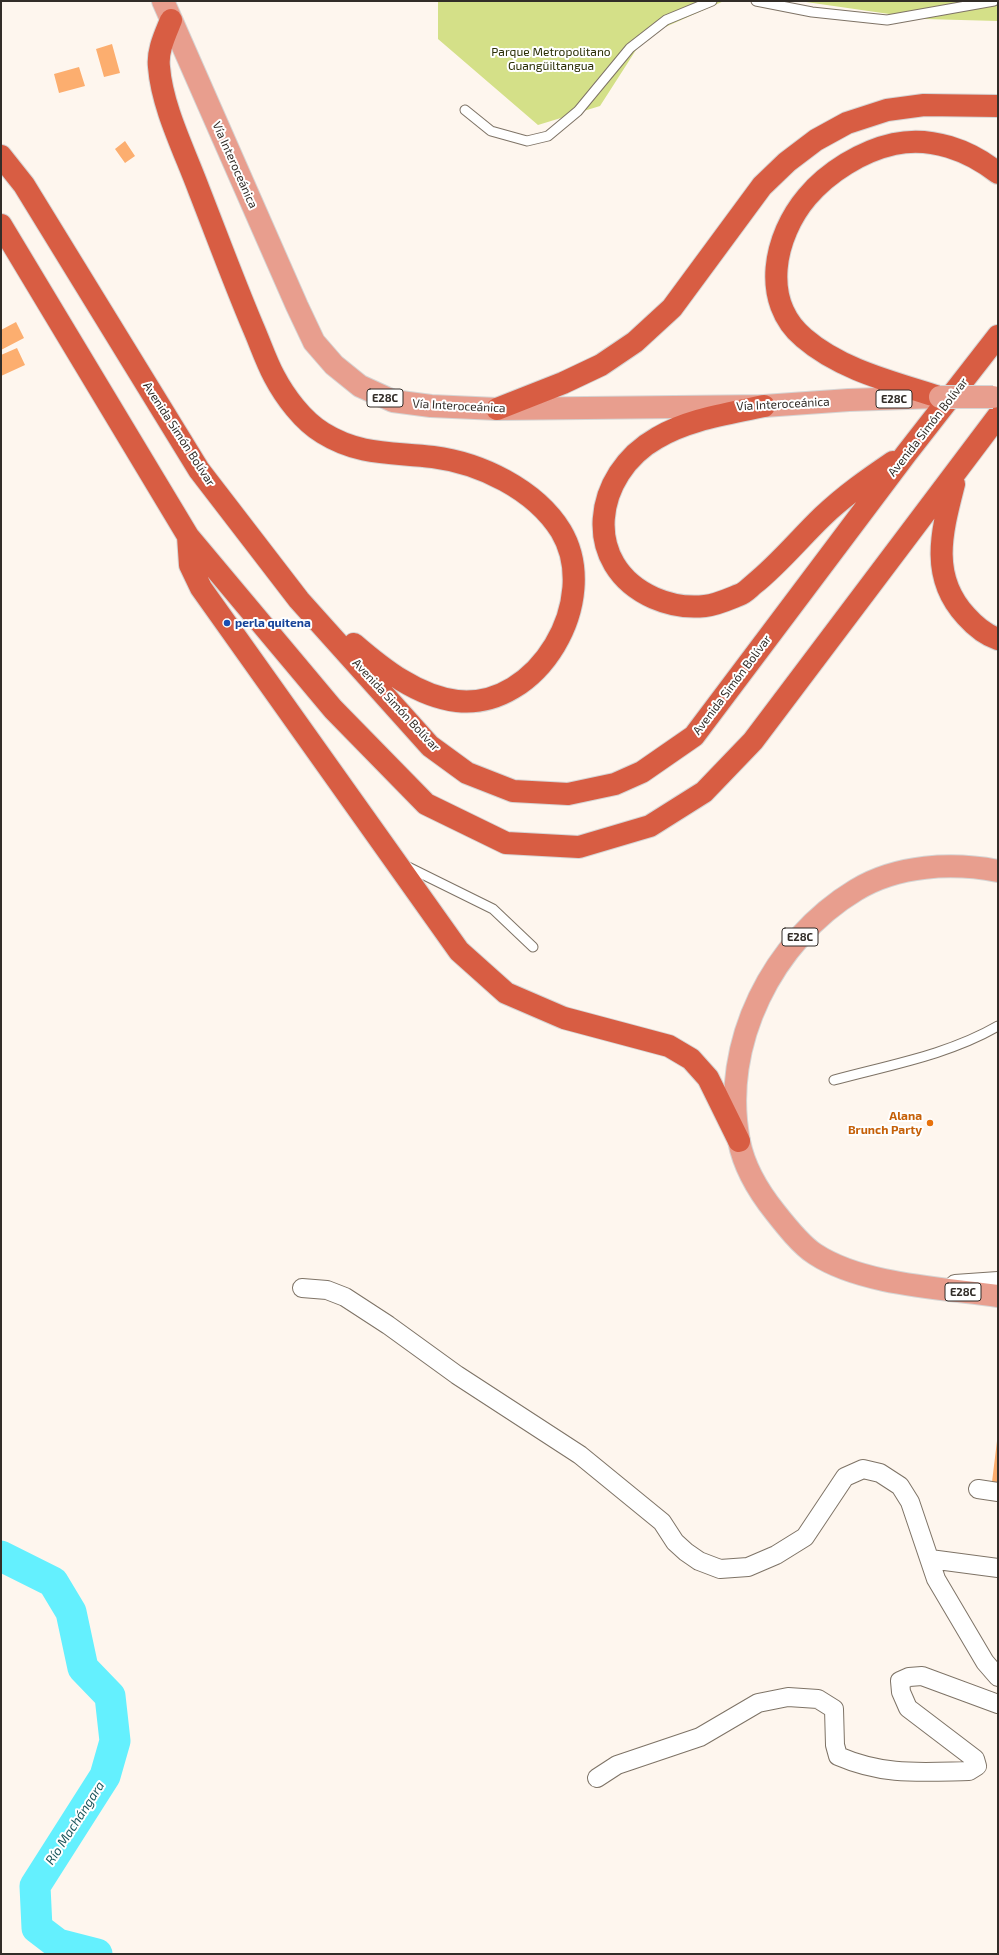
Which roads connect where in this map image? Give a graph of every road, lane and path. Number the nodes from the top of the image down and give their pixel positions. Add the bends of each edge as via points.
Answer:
1 (712, 1) edge
2 (756, 1) edge
3 (994, 1) edge
4 (167, 11) edge
5 (998, 106) edge
6 (465, 110) dead end
7 (1, 156) edge
8 (998, 173) edge
9 (1, 225) edge
10 (997, 336) edge
11 (939, 397) junction
12 (998, 397) edge
13 (764, 406) junction
14 (497, 409) junction
15 (998, 416) edge
16 (906, 454) junction
17 (957, 473) junction
18 (188, 536) junction
19 (299, 600) junction
20 (998, 639) edge
21 (397, 862) junction
22 (998, 871) edge
23 (533, 947) dead end
24 (998, 1026) edge
25 (834, 1080) dead end
26 (739, 1141) junction
27 (998, 1281) edge
28 (929, 1286) junction
29 (302, 1288) dead end
30 (998, 1296) edge
31 (978, 1489) dead end
32 (998, 1492) edge
33 (930, 1559) junction
34 (998, 1568) edge
35 (998, 1677) edge
36 (998, 1704) edge
37 (597, 1778) dead end

1 - 6 lane via 666,20 630,48 578,111 548,136 527,141 491,131
2 - 3 lane via 812,12 887,20
4 - 14 main road, Vía Interoceánica / E28C via 314,342 334,365 360,386 394,401 431,406
4 - 19 highway via 158,63 165,97 235,284 274,376 294,407 322,432 345,444 373,452 435,457 472,466 501,478 547,514 561,532 571,558 573,584 570,613 549,656 532,674 508,690 485,699 459,701 433,696 405,682 376,663
5 - 14 highway via 924,105 887,110 848,123 816,140 787,162 762,186 672,308 635,342 601,365
7 - 19 highway, Avenida Simón Bolívar via 24,185 199,470
8 - 11 highway via 964,151 941,145 902,143 869,152 826,178 807,197 793,218 781,245 776,273 777,295 786,318 803,338 829,356 856,369
9 - 18 highway
10 - 16 highway, Avenida Simón Bolívar
11 - 12 main road, Vía Interoceánica / E28C, bridge
11 - 13 main road, Vía Interoceánica / E28C
13 - 14 main road, Vía Interoceánica / E28C
13 - 16 highway via 680,427 656,438 625,464 605,505 603,527 612,562 622,576 639,591 664,602 686,607 706,606 741,594 766,574 823,515 854,488
15 - 17 highway
16 - 19 highway, Avenida Simón Bolívar via 694,736 642,772 615,784 568,794 513,791 467,773 430,746
17 - 18 highway via 753,741 704,792 650,826 579,847 506,843 426,804 333,709
17 - 20 highway via 942,530 941,556 945,583 956,606 972,623
18 - 21 highway via 190,565 201,588
21 - 23 lane via 493,909
21 - 26 highway via 459,951 506,993 564,1018 669,1046 691,1059 708,1078
22 - 26 main road, E28C via 953,865 886,876 856,890 819,917 777,967 762,990 748,1023 740,1053 737,1087
24 - 25 lane via 977,1038 930,1055
26 - 28 main road, E28C via 746,1165 762,1195 785,1225 815,1254 847,1270 880,1280
27 - 28 street
28 - 30 main road, E28C
29 - 33 street via 327,1290 344,1297 580,1455 662,1522 675,1542 699,1561 720,1569 748,1567 776,1555 805,1537 845,1477 863,1469 880,1473 900,1486 910,1502
31 - 32 street
33 - 34 street
33 - 35 street via 936,1579 955,1614 985,1662
36 - 37 street via 922,1676 900,1681 901,1692 908,1708 975,1759 977,1766 969,1771 902,1772 860,1766 838,1756 835,1745 834,1708 818,1699 788,1697 758,1703 700,1737 617,1766

